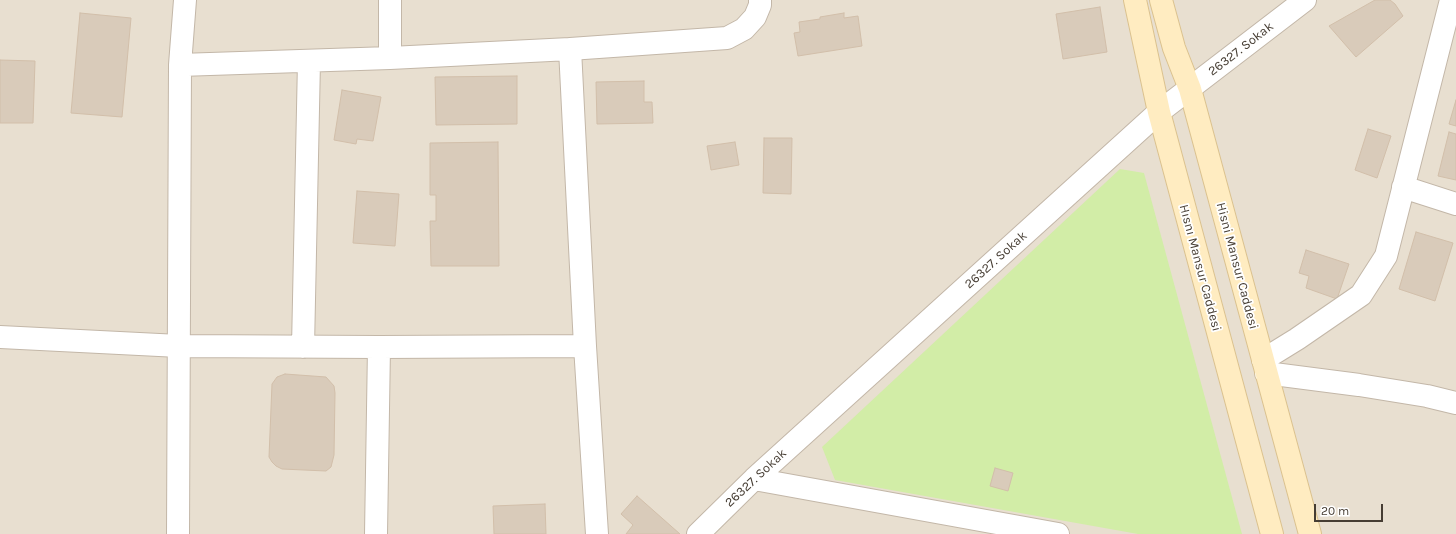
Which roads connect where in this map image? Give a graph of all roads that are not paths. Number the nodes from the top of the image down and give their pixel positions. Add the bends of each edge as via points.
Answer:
1 (185, 0) edge
2 (390, 0) edge
3 (760, 0) edge
4 (1135, 0) edge
5 (1161, 0) edge
6 (1305, 0) edge
7 (1451, 0) edge
8 (1451, 23) edge
9 (570, 49) junction
10 (390, 58) junction
11 (309, 60) junction
12 (180, 65) junction
13 (1190, 89) junction
14 (1159, 112) junction
15 (1403, 187) junction
16 (1456, 204) edge
17 (0, 337) edge
18 (179, 346) junction
19 (585, 346) junction
20 (303, 347) junction
21 (379, 347) junction
22 (1264, 366) junction
23 (1456, 403) edge
24 (754, 479) junction
25 (966, 525) edge
26 (178, 534) edge
27 (376, 534) edge
28 (597, 534) edge
29 (698, 534) edge
30 (1058, 534) edge
31 (1272, 534) edge
32 (1310, 534) edge

1 - 12 street
2 - 10 street
3 - 9 street via 755,17 744,29 727,38
4 - 14 main road, Hısnı Mansur Caddesi
5 - 13 main road, Hisni Mansur Caddesi via 1174,48
6 - 13 street, 26327. Sokak
7 - 8 street
8 - 15 street
9 - 10 street
9 - 19 street
10 - 11 street
11 - 12 street
11 - 20 street
12 - 18 street
13 - 14 street, 26327. Sokak
13 - 22 main road, Hisni Mansur Caddesi
14 - 24 street, 26327. Sokak
14 - 31 main road, Hısnı Mansur Caddesi
15 - 16 street
15 - 22 street via 1386,256 1361,295 1297,339
17 - 18 street
18 - 20 street
18 - 26 street
19 - 21 street
19 - 28 street
20 - 21 street
21 - 27 street
22 - 23 street
22 - 32 main road, Hisni Mansur Caddesi
24 - 25 street
24 - 29 street, 26327. Sokak
25 - 30 street

